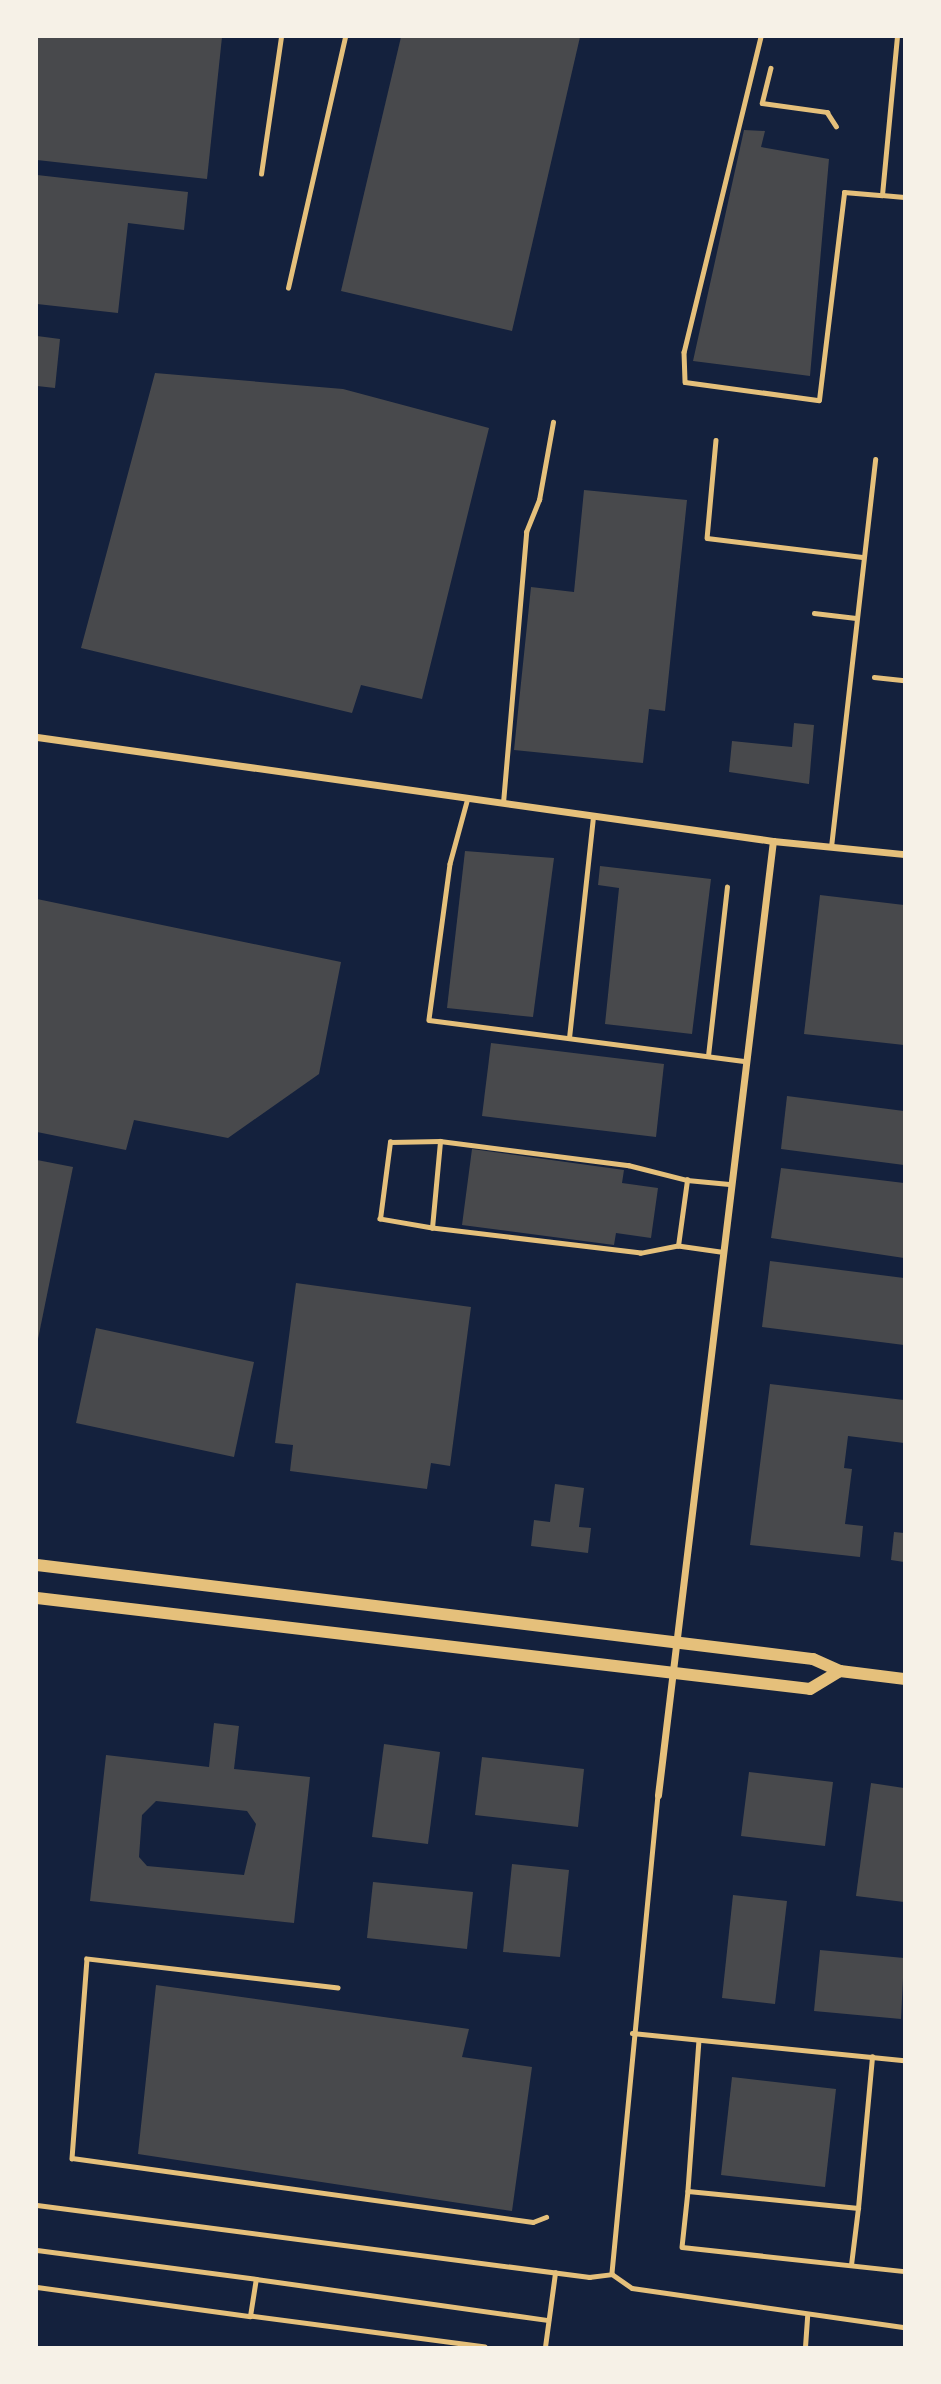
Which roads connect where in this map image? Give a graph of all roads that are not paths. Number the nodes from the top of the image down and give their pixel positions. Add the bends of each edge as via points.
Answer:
1 (281, 37) edge
2 (345, 37) edge
3 (761, 37) edge
4 (897, 37) edge
5 (771, 68) dead end
6 (836, 126) dead end
7 (261, 174) dead end
8 (882, 195) junction
9 (904, 197) edge
10 (288, 288) dead end
11 (553, 422) dead end
12 (716, 440) dead end
13 (875, 459) dead end
14 (862, 557) junction
15 (814, 613) dead end
16 (856, 618) junction
17 (874, 677) dead end
18 (904, 680) edge
19 (37, 737) edge
20 (468, 798) junction
21 (503, 804) junction
22 (593, 816) junction
23 (773, 841) junction
24 (831, 847) junction
25 (904, 853) edge
26 (727, 887) dead end
27 (569, 1038) junction
28 (708, 1056) junction
29 (745, 1061) junction
30 (440, 1141) junction
31 (687, 1180) junction
32 (729, 1184) junction
33 (432, 1228) junction
34 (678, 1246) junction
35 (720, 1252) junction
36 (37, 1565) edge
37 (37, 1598) edge
38 (676, 1643) junction
39 (672, 1671) junction
40 (840, 1671) junction
41 (904, 1679) edge
42 (658, 1796) joint
43 (338, 1989) dead end
44 (632, 2033) junction
45 (699, 2040) junction
46 (872, 2057) junction
47 (904, 2060) edge
48 (688, 2191) junction
49 (37, 2205) edge
50 (858, 2208) junction
51 (545, 2217) dead end
52 (37, 2250) edge
53 (851, 2265) junction
54 (904, 2271) edge
55 (555, 2273) junction
56 (612, 2274) junction
57 (256, 2279) junction
58 (37, 2287) edge
59 (250, 2316) junction
60 (807, 2316) junction
61 (548, 2320) junction
62 (904, 2328) edge
63 (485, 2347) edge
64 (545, 2347) edge
65 (805, 2347) edge

1 - 7 lane
2 - 10 lane
3 - 8 lane via 684,352 685,382 819,400 844,192
4 - 8 lane
5 - 6 lane via 762,103 827,112
8 - 9 lane
11 - 21 lane via 540,500 526,532
12 - 14 lane via 707,538
13 - 14 lane
14 - 16 lane
15 - 16 lane
16 - 24 lane
17 - 18 lane
19 - 20 street
20 - 21 street
20 - 27 lane via 450,864 429,1020
21 - 22 street
22 - 23 street
22 - 27 lane
23 - 24 street
23 - 29 street
24 - 25 street
26 - 28 lane
27 - 28 lane
28 - 29 lane
29 - 32 street
30 - 31 lane via 628,1165
30 - 33 lane
30 - 33 lane via 390,1142 380,1219
31 - 32 lane
31 - 34 lane
32 - 35 street
33 - 34 lane via 641,1253
34 - 35 lane
35 - 38 street
36 - 38 main road
37 - 39 main road
38 - 39 street
38 - 40 main road via 813,1659
39 - 40 main road via 810,1689
39 - 42 street
40 - 41 main road
42 - 44 lane
43 - 51 lane via 87,1959 72,2158 533,2222
44 - 45 lane
44 - 56 lane
45 - 46 lane
45 - 48 lane
46 - 47 lane
46 - 50 lane
48 - 50 lane
48 - 53 lane via 682,2246
49 - 55 lane
50 - 53 lane
52 - 57 lane
53 - 54 lane
55 - 56 lane
55 - 61 lane
56 - 60 lane via 632,2288
57 - 59 lane
57 - 61 lane
58 - 59 lane
59 - 63 lane
60 - 62 lane
60 - 65 lane
61 - 64 lane

